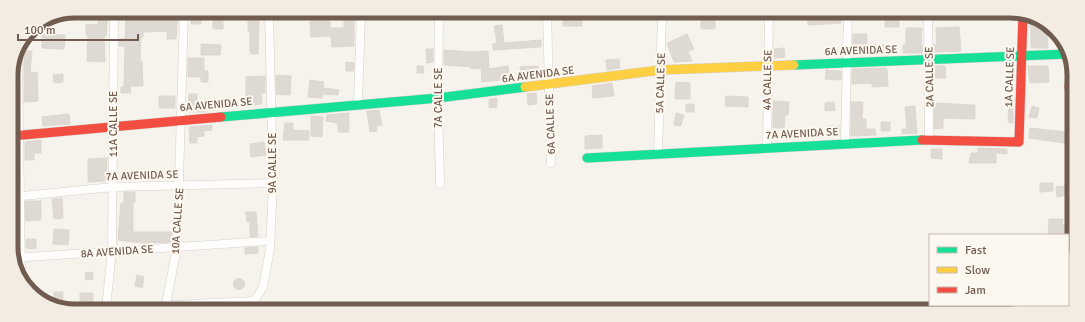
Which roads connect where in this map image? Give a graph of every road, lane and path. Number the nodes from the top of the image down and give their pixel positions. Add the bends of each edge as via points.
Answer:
1 (114, 18) edge
2 (184, 18) edge
3 (269, 18) edge
4 (360, 18) edge
5 (439, 18) edge
6 (546, 18) edge
7 (662, 18) edge
8 (768, 18) edge
9 (848, 18) edge
10 (928, 18) edge
11 (1023, 19) edge
12 (1063, 54) edge
13 (1022, 55) junction
14 (928, 59) junction
15 (847, 63) junction
16 (766, 66) junction
17 (660, 70) junction
18 (549, 85) junction
19 (438, 98) junction
20 (358, 104) junction
21 (272, 111) junction
22 (182, 119) junction
23 (112, 128) junction
24 (18, 136) edge
25 (929, 140) junction
26 (1019, 142) joint
27 (845, 143) junction
28 (767, 147) junction
29 (658, 154) junction
30 (587, 158) dead end
31 (551, 163) dead end
32 (273, 183) junction
33 (440, 184) dead end
34 (179, 185) junction
35 (114, 187) junction
36 (18, 196) edge
37 (269, 241) junction
38 (177, 247) junction
39 (112, 251) junction
40 (19, 258) edge
41 (254, 301) junction
42 (106, 304) edge
43 (166, 304) edge
44 (210, 304) edge
45 (252, 304) edge

1 - 23 street, 11A CALLE SE
2 - 22 street, 10A CALLE SE
3 - 21 street, 9A CALLE SE
4 - 20 street
5 - 19 street, 7A CALLE SE
6 - 18 street, 6A CALLE SE
7 - 17 street, 5A CALLE SE
8 - 16 street, 4A CALLE SE
9 - 15 street
10 - 14 street, 2A CALLE SE
11 - 13 street, 1A CALLE SE
12 - 13 street, 6A AVENIDA SE
13 - 14 street, 6A AVENIDA SE
13 - 26 street, 1A CALLE SE
14 - 15 street, 6A AVENIDA SE
14 - 25 street, 2A CALLE SE
15 - 16 street, 6A AVENIDA SE
15 - 27 street
16 - 17 street, 6A AVENIDA SE
16 - 28 street, 4A CALLE SE
17 - 18 street, 6A AVENIDA SE
17 - 29 street, 5A CALLE SE
18 - 19 street, 6A AVENIDA SE
18 - 31 street, 6A CALLE SE
19 - 20 street, 6A AVENIDA SE
19 - 33 street, 7A CALLE SE
20 - 21 street, 6A AVENIDA SE
21 - 22 street, 6A AVENIDA SE
21 - 32 street, 9A CALLE SE
22 - 23 street, 6A AVENIDA SE
22 - 34 street, 10A CALLE SE
23 - 24 street, 6A AVENIDA SE
23 - 35 street, 11A CALLE SE
25 - 26 street, 7A AVENIDA SE
25 - 27 street, 7A AVENIDA SE
27 - 28 street, 7A AVENIDA SE
28 - 29 street, 7A AVENIDA SE
29 - 30 street, 7A AVENIDA SE
32 - 34 street, 7A AVENIDA SE
32 - 37 street, 9A CALLE SE
34 - 35 street, 7A AVENIDA SE
34 - 38 street, 10A CALLE SE
35 - 36 street, 7A AVENIDA SE
35 - 39 street, 11A CALLE SE
37 - 38 street, 8A AVENIDA SE
37 - 41 street, 9A CALLE SE via 263,287
38 - 39 street, 8A AVENIDA SE
38 - 43 street, 10A CALLE SE
39 - 40 street, 8A AVENIDA SE
39 - 42 street, 11A CALLE SE
41 - 44 street
41 - 45 street, 9A CALLE SE

